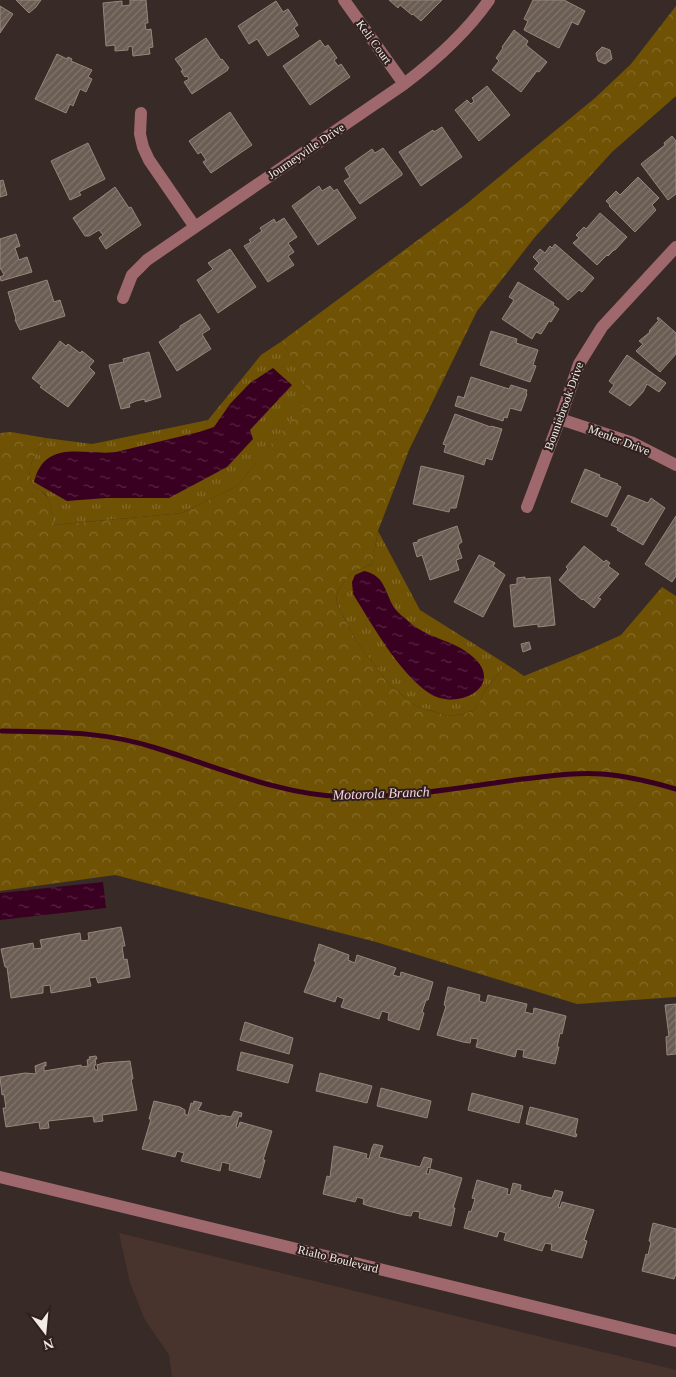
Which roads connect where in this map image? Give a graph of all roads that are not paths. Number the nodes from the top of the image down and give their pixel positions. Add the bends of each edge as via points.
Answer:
1 (344, 0) edge
2 (489, 0) edge
3 (404, 84) junction
4 (140, 113) dead end
5 (195, 227) junction
6 (676, 247) edge
7 (123, 298) dead end
8 (560, 419) junction
9 (676, 465) edge
10 (527, 507) dead end
11 (0, 1178) edge
12 (676, 1341) edge

1 - 3 street, Keli Court
2 - 3 street, Journeyville Drive via 456,41
3 - 5 street, Journeyville Drive
4 - 5 street via 143,148
5 - 7 street, Journeyville Drive via 147,260 132,275
6 - 8 street, Bonniebrook Drive via 589,345
8 - 9 street, Menler Drive via 633,443
8 - 10 street, Bonniebrook Drive
11 - 12 street, Rialto Boulevard

